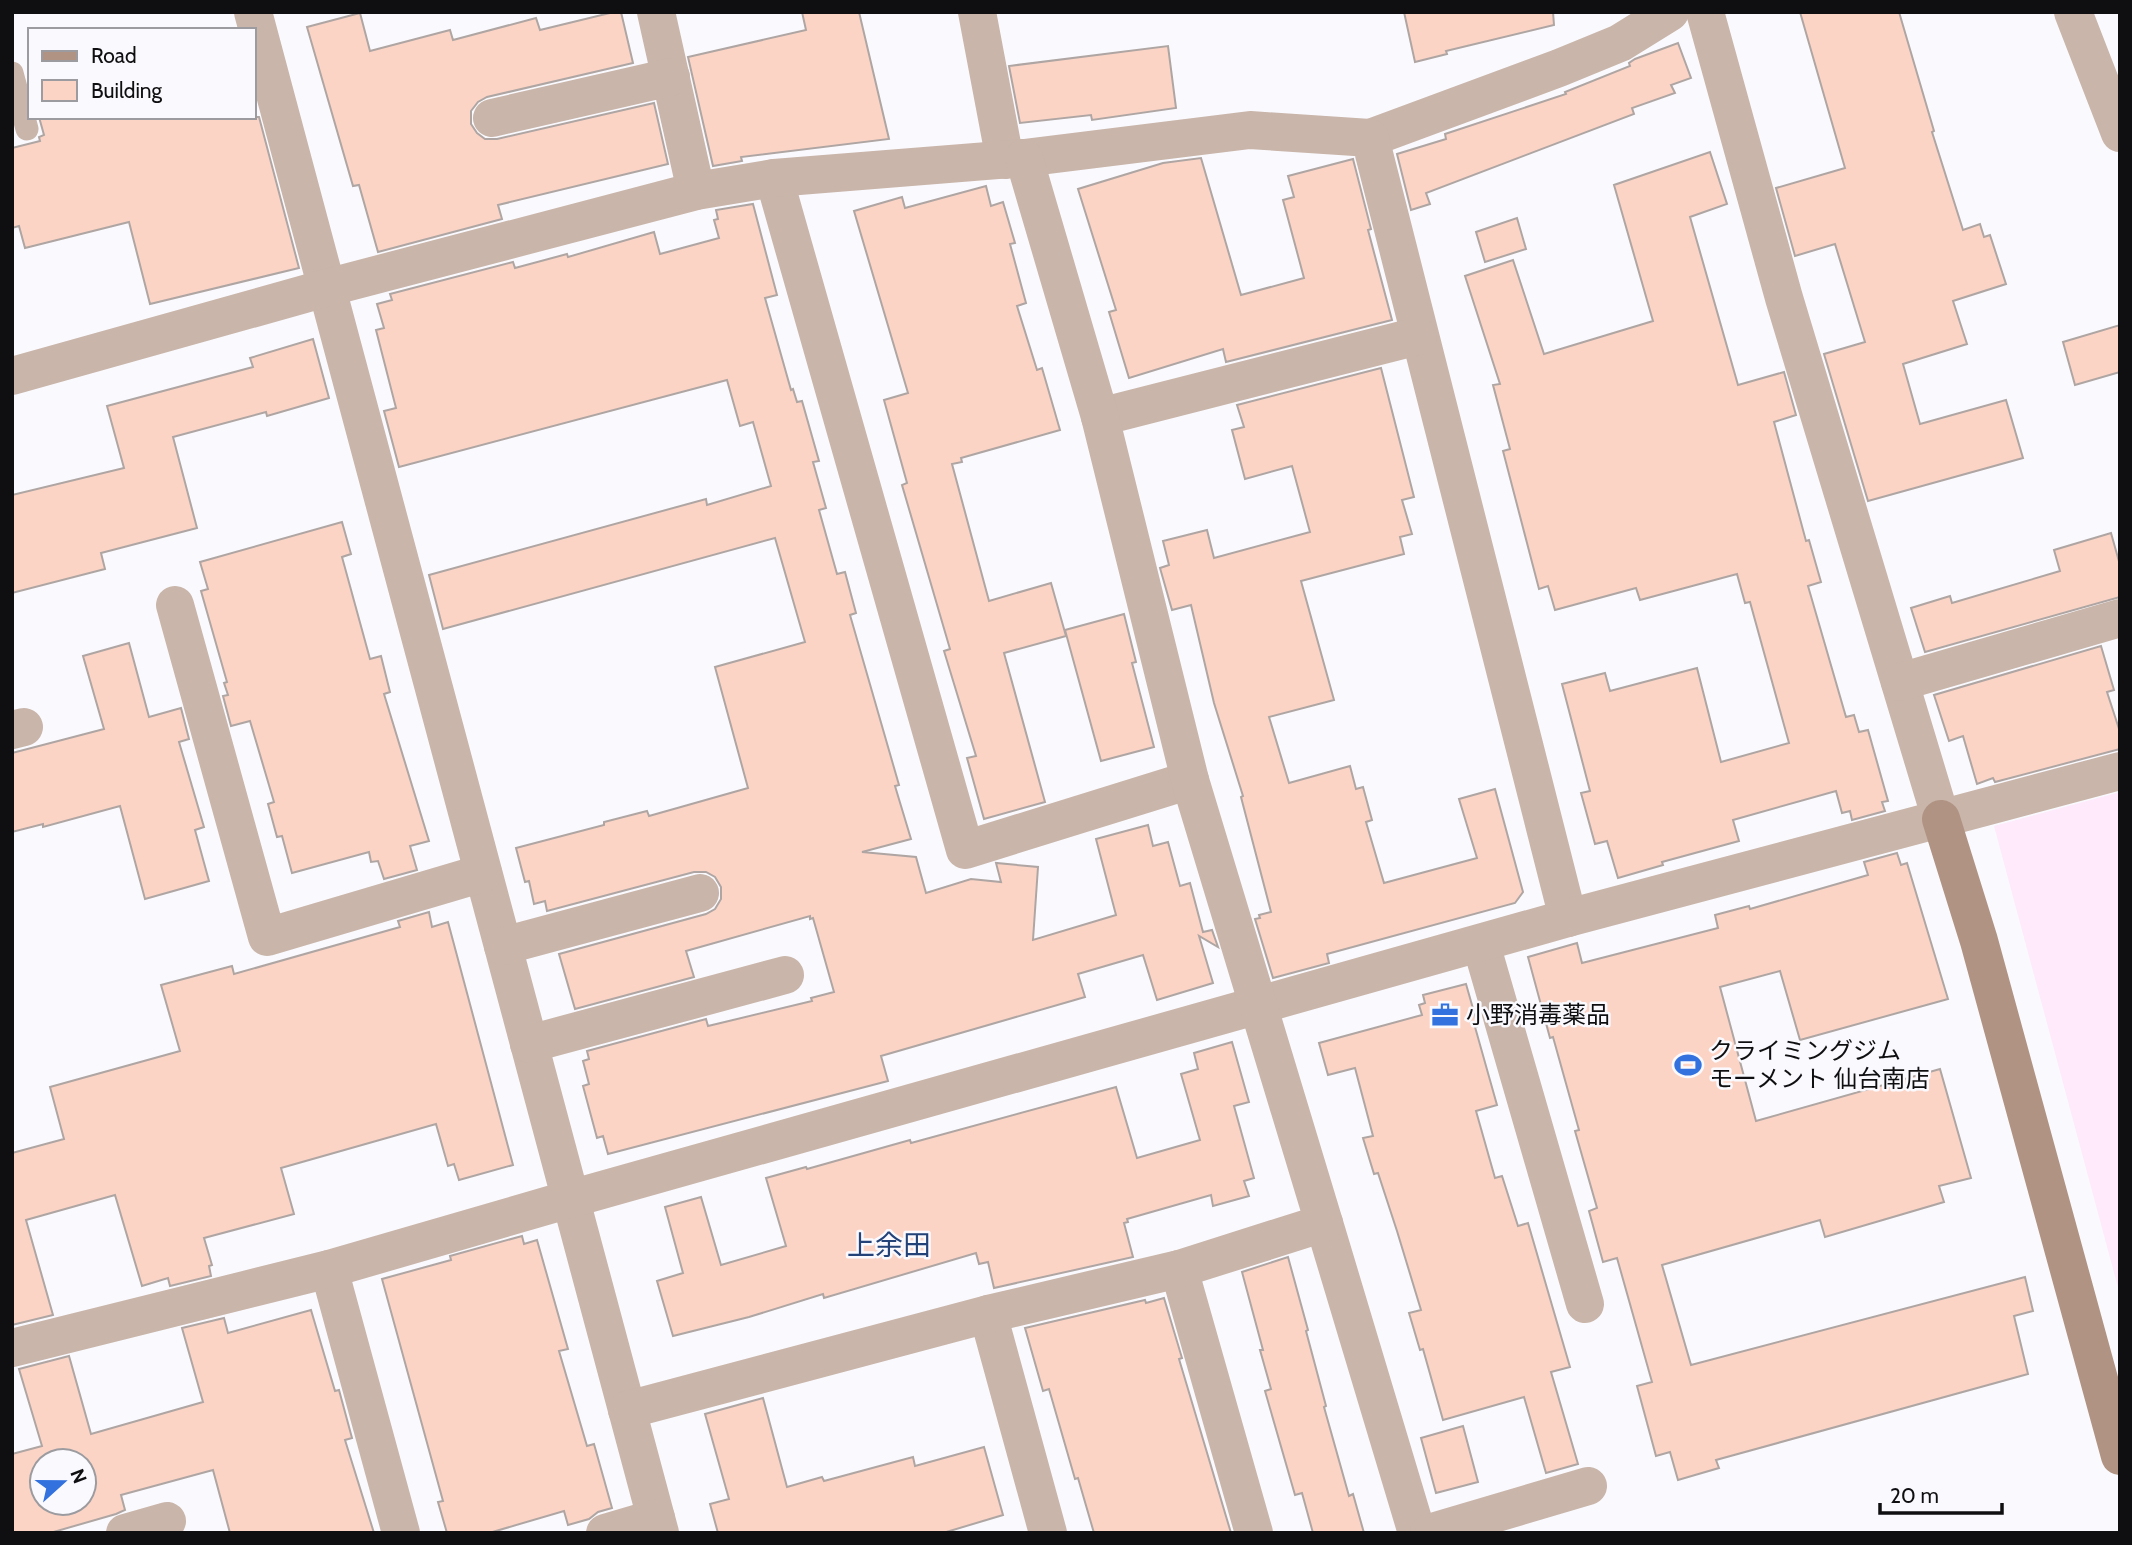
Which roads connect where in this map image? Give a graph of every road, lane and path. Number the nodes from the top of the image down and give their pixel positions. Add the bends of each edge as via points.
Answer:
1 (253, 12) edge
2 (656, 12) edge
3 (977, 12) edge
4 (1670, 12) edge
5 (1705, 12) edge
6 (2073, 12) edge
7 (12, 74) edge
8 (671, 77) junction
9 (492, 118) dead end
10 (27, 129) dead end
11 (2120, 133) edge
12 (1370, 138) junction
13 (1014, 159) junction
14 (774, 178) junction
15 (696, 191) junction
16 (326, 288) junction
17 (1419, 336) junction
18 (12, 376) edge
19 (1100, 417) junction
20 (175, 606) dead end
21 (2120, 618) edge
22 (1900, 682) junction
23 (2120, 771) edge
24 (1190, 780) junction
25 (1941, 819) junction
26 (483, 873) junction
27 (701, 893) dead end
28 (1568, 918) junction
29 (1481, 944) junction
30 (503, 946) junction
31 (785, 975) dead end
32 (1257, 1005) junction
33 (529, 1044) junction
34 (570, 1199) junction
35 (1325, 1223) junction
36 (329, 1269) junction
37 (1179, 1269) junction
38 (1585, 1304) dead end
39 (988, 1314) junction
40 (12, 1348) edge
41 (627, 1410) junction
42 (2120, 1455) edge
43 (1588, 1486) dead end
44 (167, 1521) dead end
45 (658, 1526) edge
46 (125, 1533) edge
47 (401, 1533) edge
48 (605, 1533) edge
49 (1048, 1533) edge
50 (1254, 1533) edge
51 (1417, 1533) edge
52 (1429, 1533) edge

1 - 16 street
2 - 8 street
3 - 13 street
4 - 12 street via 1620,43
5 - 22 street via 1784,298
6 - 11 street
7 - 10 lane
8 - 9 street
8 - 15 street
12 - 13 street via 1250,130
12 - 17 street
13 - 14 street
13 - 19 street
14 - 15 street
14 - 24 street via 965,850
15 - 16 street
16 - 18 street
16 - 26 street
17 - 19 street
17 - 28 street
19 - 24 street
20 - 26 street via 267,937
21 - 22 street
22 - 25 street
23 - 25 street
24 - 32 street
25 - 28 street
25 - 42 street via 1979,941
26 - 30 street
27 - 30 street
28 - 29 street
29 - 32 street
29 - 38 street
30 - 33 street
31 - 33 street
32 - 34 street
32 - 35 street
33 - 34 street
34 - 36 street
34 - 41 street
35 - 37 street
35 - 51 street
36 - 40 street
36 - 47 street
37 - 39 street
37 - 50 street
39 - 41 street
39 - 49 street
41 - 45 street
43 - 52 street
44 - 46 street
45 - 48 street

